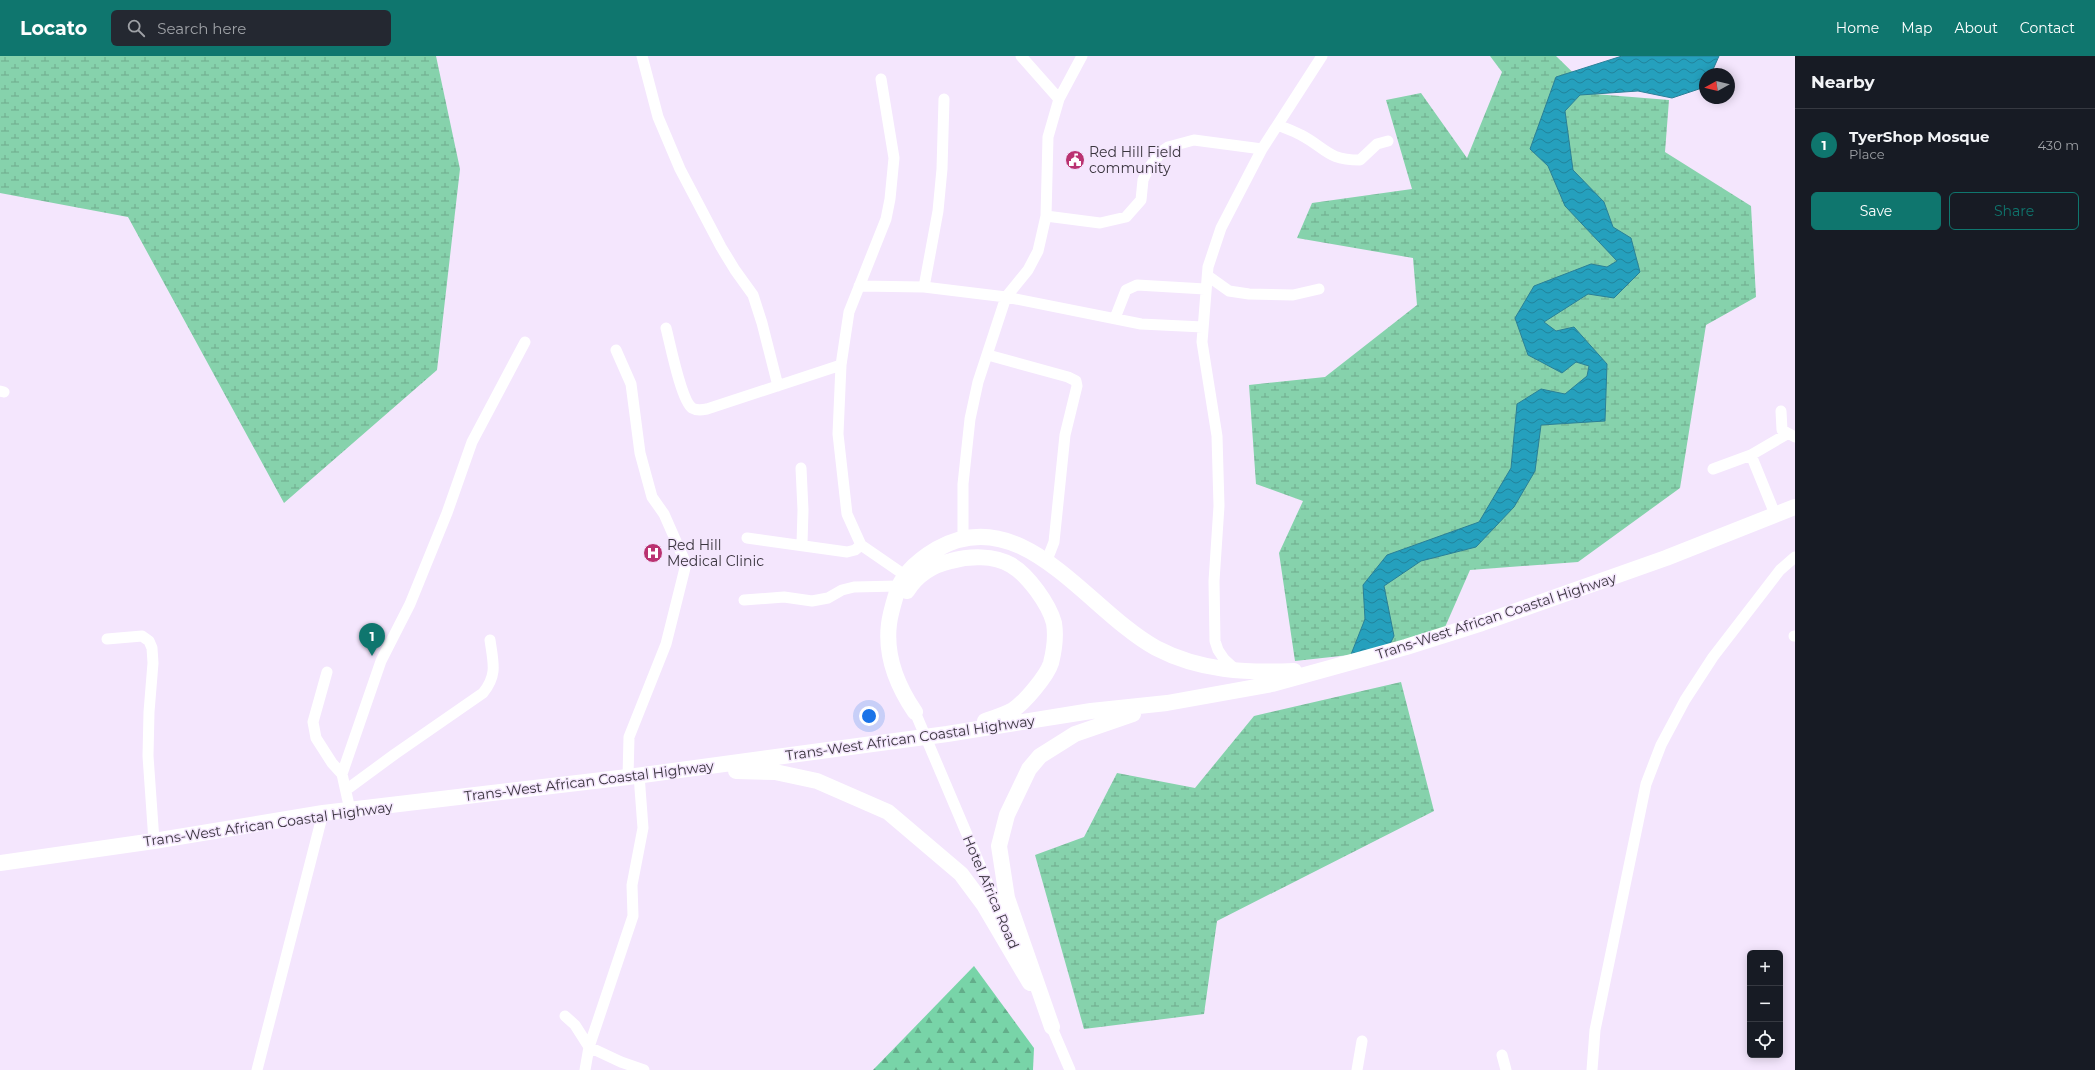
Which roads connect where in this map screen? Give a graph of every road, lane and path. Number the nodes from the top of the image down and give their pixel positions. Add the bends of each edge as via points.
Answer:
1 (642, 56) edge
2 (1021, 56) edge
3 (1082, 56) edge
4 (1322, 56) edge
5 (881, 79) dead end
6 (944, 99) dead end
7 (1059, 99) junction
8 (1278, 125) junction
9 (1388, 141) dead end
10 (1262, 149) junction
11 (1046, 216) junction
12 (1208, 276) junction
13 (859, 286) junction
14 (924, 287) junction
15 (1205, 289) junction
16 (1318, 289) dead end
17 (1006, 297) junction
18 (1116, 318) junction
19 (1203, 327) junction
20 (666, 328) dead end
21 (524, 342) dead end
22 (616, 350) dead end
23 (988, 355) junction
24 (841, 365) junction
25 (778, 386) junction
26 (1781, 411) dead end
27 (1791, 435) edge
28 (1751, 456) junction
29 (801, 468) dead end
30 (1713, 468) dead end
31 (1795, 507) edge
32 (1775, 514) junction
33 (747, 538) dead end
34 (962, 538) junction
35 (802, 544) junction
36 (861, 545) junction
37 (1795, 557) edge
38 (1047, 560) junction
39 (902, 581) junction
40 (744, 600) dead end
41 (107, 639) dead end
42 (490, 640) dead end
43 (1326, 669) junction
44 (1237, 671) junction
45 (327, 672) dead end
46 (1167, 703) junction
47 (917, 718) junction
48 (947, 734) junction
49 (342, 774) junction
50 (640, 775) junction
51 (346, 790) junction
52 (350, 810) junction
53 (323, 814) junction
54 (154, 841) junction
55 (0, 863) edge
56 (1030, 983) junction
57 (565, 1016) dead end
58 (1052, 1027) junction
59 (1362, 1041) dead end
60 (589, 1047) junction
61 (1502, 1055) dead end
62 (257, 1070) edge
63 (585, 1070) edge
64 (644, 1070) edge
65 (1070, 1070) edge
66 (1357, 1070) edge
67 (1506, 1070) edge
68 (1592, 1070) edge

1 - 25 street via 658,117 680,169 721,247 753,295
2 - 7 street
3 - 7 street
4 - 8 street
5 - 13 street via 894,158 890,199 886,219
6 - 14 street via 938,211
7 - 11 street via 1048,137
8 - 9 street via 1302,135 1324,152 1347,160 1360,160 1377,144
8 - 10 street
10 - 11 street via 1194,140 1168,147 1148,169 1143,180 1141,200 1126,216 1100,223
10 - 12 street via 1221,228 1208,268
11 - 17 street via 1038,251 1028,270
12 - 15 street
12 - 16 street via 1229,291 1249,294 1293,295
13 - 14 street
13 - 24 street via 849,312
14 - 17 street
15 - 18 street via 1137,285 1126,290
15 - 19 street
17 - 18 street
17 - 23 street
18 - 19 street via 1141,324
19 - 44 street via 1202,342 1217,436 1219,506 1214,581 1215,640 1224,659
20 - 25 street via 681,387 694,409 707,409
21 - 49 street via 472,442 447,513 410,604 381,661
22 - 50 street via 631,384 640,453 652,497 664,514 686,564 666,644 629,738
23 - 34 street via 978,382 970,419 962,484
23 - 38 street via 1076,381 1066,435 1054,542
24 - 25 street
24 - 36 street via 838,434 845,500 847,514
26 - 27 street via 1782,430
27 - 28 street
28 - 30 street
28 - 32 street
29 - 35 street
31 - 32 highway, Trans-West African Coastal Highway
32 - 43 highway, Trans-West African Coastal Highway via 1666,558 1482,623
33 - 35 street
34 - 38 highway via 989,537 1014,542
34 - 39 highway via 924,556
35 - 36 street via 847,552
36 - 39 street
37 - 68 street via 1780,570 1713,657 1685,700 1661,745 1646,784 1595,1030
38 - 44 highway via 1112,617 1156,648 1202,666
39 - 40 street via 854,587 828,598 812,601 784,597
39 - 47 highway via 888,624 888,645 901,691
41 - 54 street via 142,636 152,648 148,756
42 - 51 street via 494,672 490,686
43 - 44 highway via 1255,673
43 - 46 highway, Trans-West African Coastal Highway via 1272,684
45 - 49 street via 313,722 316,738
46 - 48 highway, Trans-West African Coastal Highway via 1091,711
46 - 58 highway via 1075,734 1040,756 1029,769 1007,815 999,846 1007,898
47 - 48 highway via 904,689 894,642 895,621 902,600 913,582 936,565 963,558 988,558 1011,565 1043,598 1054,623 1051,664 1040,682 1014,709
47 - 56 street, Hotel Africa Road
48 - 50 highway, Trans-West African Coastal Highway
49 - 51 street
50 - 52 highway, Trans-West African Coastal Highway
50 - 56 highway via 728,770 775,772 817,781 888,812 961,874 984,905
50 - 60 street via 643,828 632,885 633,916
51 - 52 street
52 - 53 highway, Trans-West African Coastal Highway
53 - 54 highway, Trans-West African Coastal Highway
53 - 62 street
54 - 55 highway, Trans-West African Coastal Highway
56 - 58 street, Hotel Africa Road
57 - 60 street via 575,1025
58 - 65 street, Hotel Africa Road
59 - 66 street
60 - 63 street
60 - 64 street
61 - 67 street

